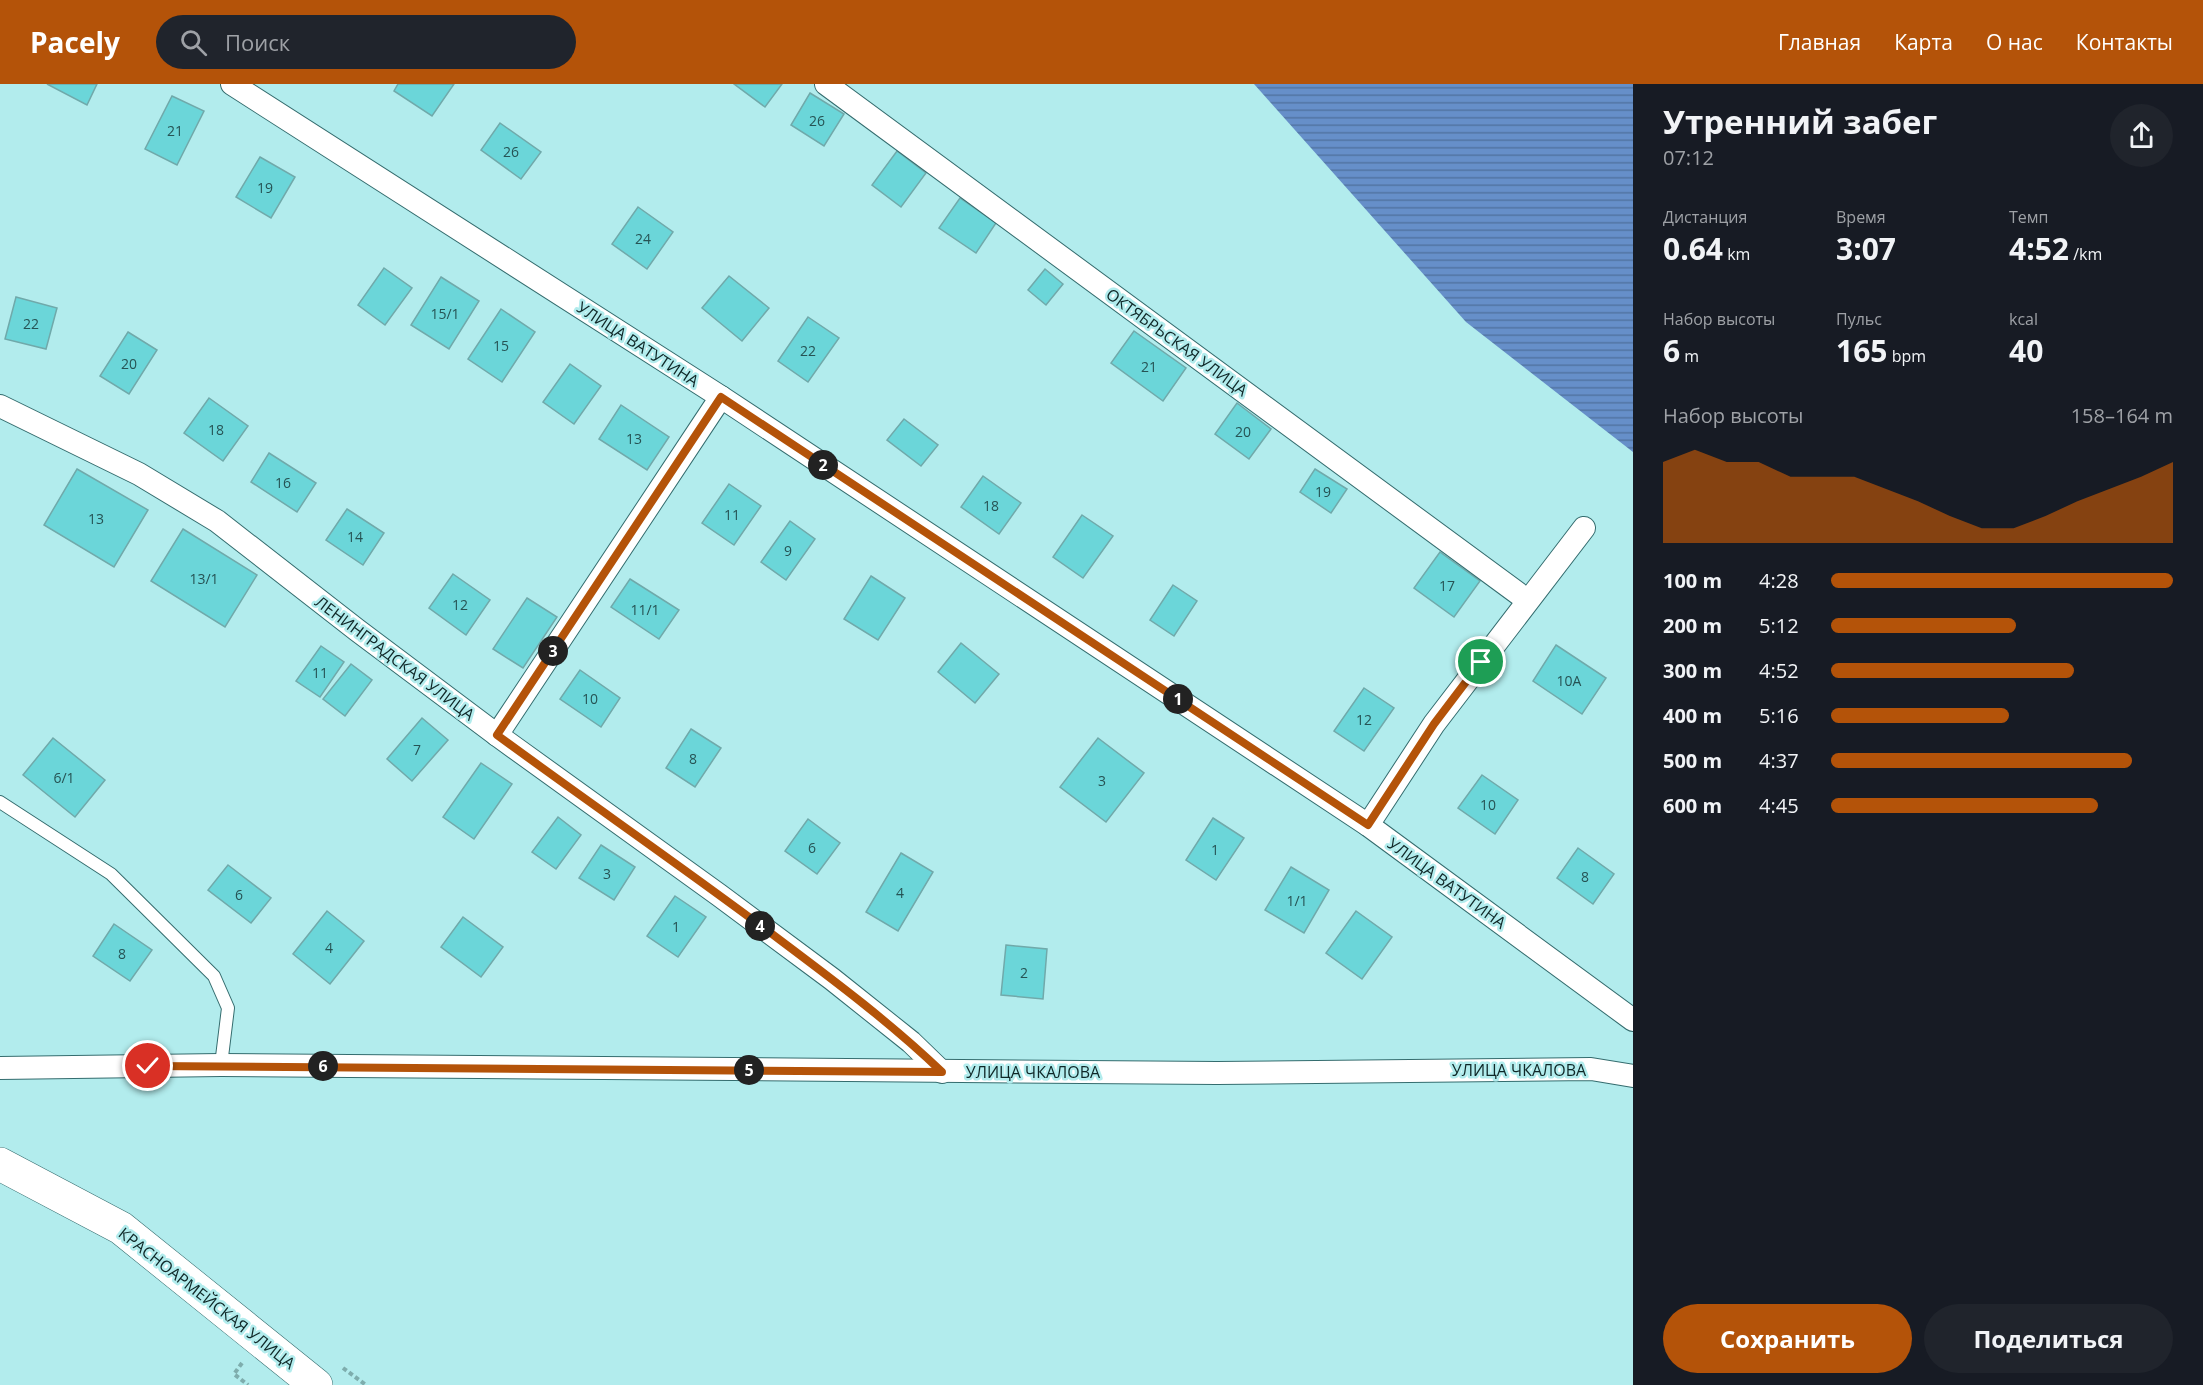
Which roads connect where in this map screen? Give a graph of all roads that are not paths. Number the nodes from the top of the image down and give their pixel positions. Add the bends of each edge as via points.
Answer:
1 (232, 84) edge
2 (826, 84) edge
3 (721, 397) junction
4 (0, 406) edge
5 (1584, 528) dead end
6 (1527, 600) junction
7 (497, 735) junction
8 (0, 802) edge
9 (1368, 825) junction
10 (1633, 1020) edge
11 (221, 1065) junction
12 (0, 1068) edge
13 (942, 1072) junction
14 (1633, 1076) edge
15 (0, 1164) edge
16 (316, 1385) edge

1 - 3 street, УЛИЦА ВАТУТИНА
2 - 6 street, ОКТЯБРЬСКАЯ УЛИЦА
3 - 7 street
3 - 9 street, УЛИЦА ВАТУТИНА
4 - 7 street, ЛЕНИНГРАДСКАЯ УЛИЦА via 139,474 217,521
5 - 6 street
6 - 9 street via 1434,724
7 - 13 street, ЛЕНИНГРАДСКАЯ УЛИЦА via 823,972 911,1042
8 - 11 lane via 111,874 214,976 228,1008
9 - 10 street, УЛИЦА ВАТУТИНА
11 - 12 street, УЛИЦА ЧКАЛОВА
11 - 13 street, УЛИЦА ЧКАЛОВА
13 - 14 street, УЛИЦА ЧКАЛОВА via 1591,1069
15 - 16 main road, КРАСНОАРМЕЙСКАЯ УЛИЦА via 121,1228

